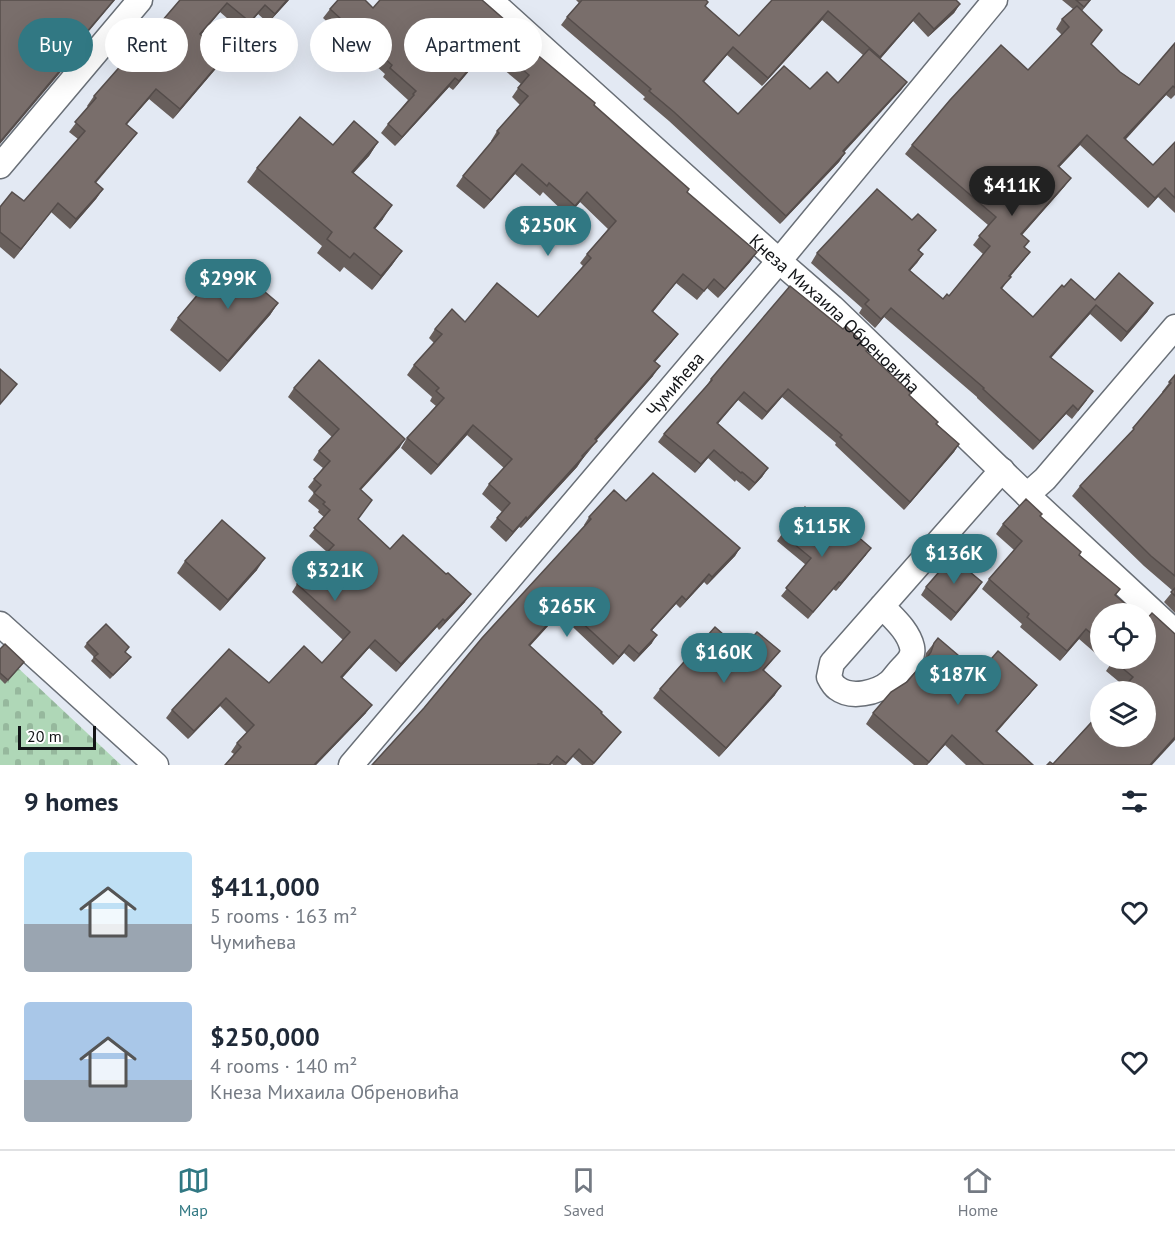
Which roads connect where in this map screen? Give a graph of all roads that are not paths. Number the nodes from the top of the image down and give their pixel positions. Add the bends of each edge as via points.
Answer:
1 (140, 0) edge
2 (490, 0) edge
3 (995, 0) edge
4 (0, 166) edge
5 (779, 261) junction
6 (1175, 327) edge
7 (1002, 470) junction
8 (1027, 495) junction
9 (882, 606) dead end
10 (0, 624) edge
11 (1175, 632) edge
12 (156, 765) edge
13 (351, 765) edge

1 - 4 street
2 - 5 street, Кнеза Михаила Обреновића
3 - 5 street, Чумићева
5 - 7 street, Кнеза Михаила Обреновића
5 - 13 street, Чумићева
6 - 8 street
7 - 8 street, Кнеза Михаила Обреновића
7 - 9 street
8 - 11 street, Кнеза Михаила Обреновића
10 - 12 street

